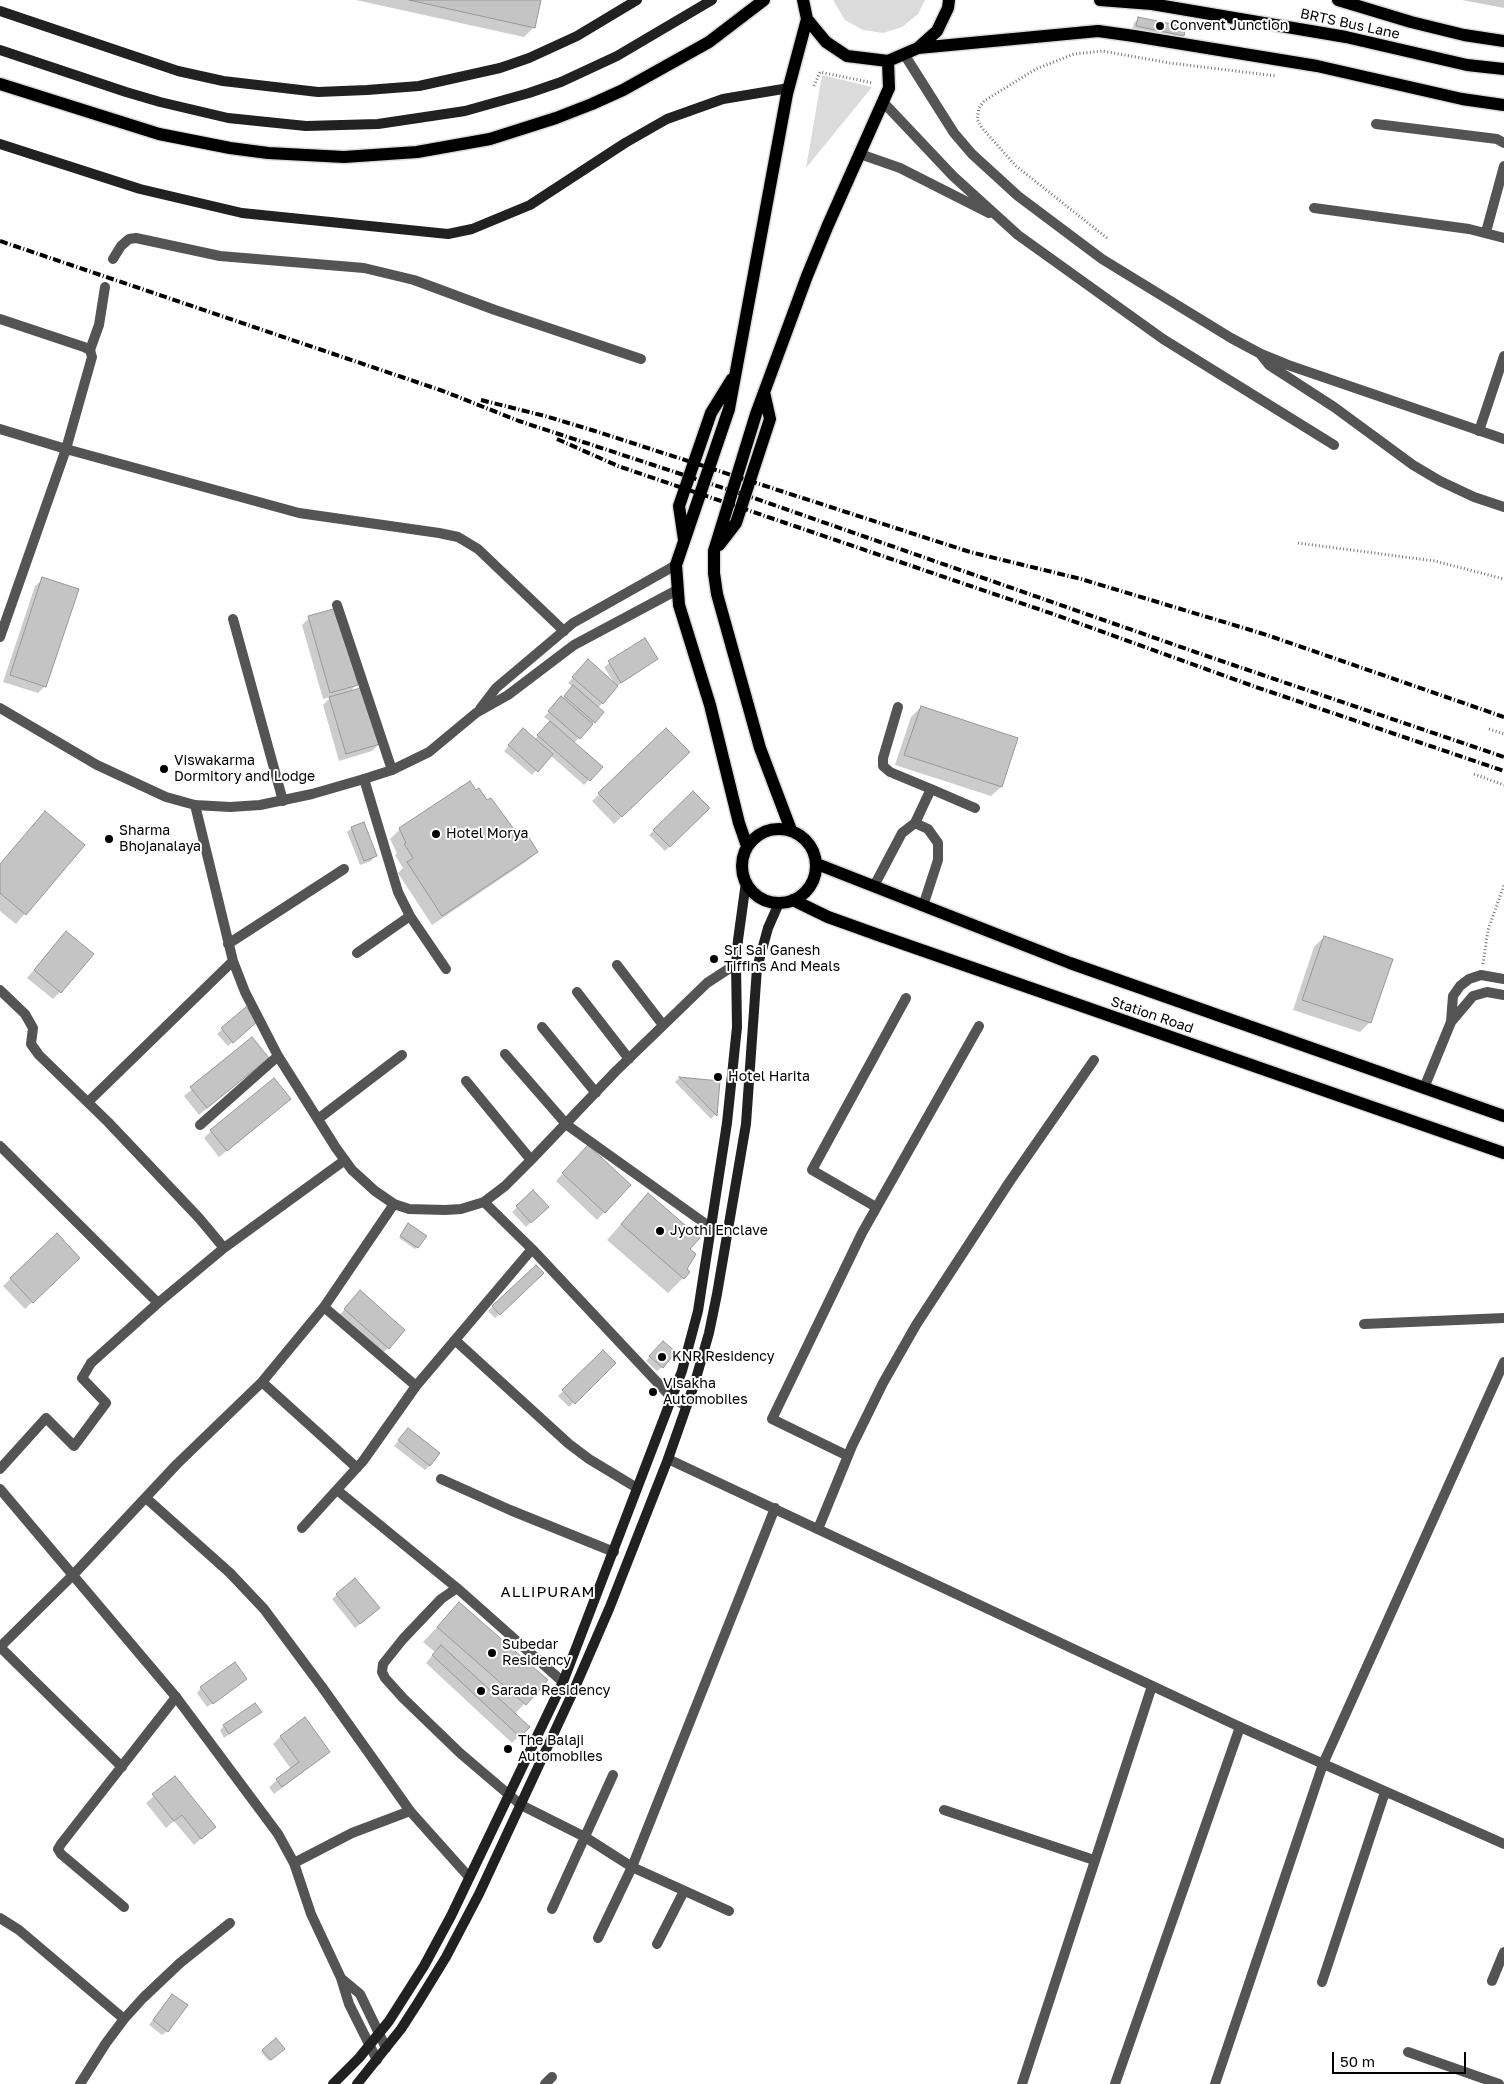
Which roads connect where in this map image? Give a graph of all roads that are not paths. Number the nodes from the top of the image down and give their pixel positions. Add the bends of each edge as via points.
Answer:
1 (637, 0) edge
2 (712, 0) edge
3 (764, 0) edge
4 (802, 0) edge
5 (949, 0) edge
6 (1100, 0) edge
7 (1338, 0) edge
8 (0, 11) edge
9 (807, 19) junction
10 (1504, 41) edge
11 (918, 48) junction
12 (0, 50) edge
13 (904, 54) junction
14 (888, 61) junction
15 (1504, 69) edge
16 (0, 84) edge
17 (789, 88) junction
18 (883, 102) junction
19 (1504, 105) edge
20 (1376, 124) dead end
21 (1504, 143) edge
22 (0, 144) edge
23 (860, 154) junction
24 (1504, 166) edge
25 (1314, 208) dead end
26 (995, 215) junction
27 (1486, 232) junction
28 (1504, 238) edge
29 (113, 259) dead end
30 (105, 286) dead end
31 (0, 320) edge
32 (90, 350) junction
33 (1261, 354) junction
34 (1504, 356) edge
35 (641, 359) dead end
36 (0, 429) edge
37 (1479, 431) junction
38 (1504, 439) edge
39 (1334, 445) dead end
40 (66, 449) junction
41 (1504, 507) edge
42 (676, 566) junction
43 (677, 590) junction
44 (337, 604) dead end
45 (233, 619) dead end
46 (564, 631) junction
47 (0, 637) edge
48 (898, 707) dead end
49 (0, 708) edge
50 (476, 714) junction
51 (392, 770) junction
52 (364, 779) junction
53 (931, 789) junction
54 (284, 801) junction
55 (195, 805) junction
56 (975, 808) dead end
57 (915, 823) junction
58 (791, 830) junction
59 (748, 846) junction
60 (817, 864) junction
61 (344, 870) dead end
62 (746, 882) junction
63 (874, 886) junction
64 (793, 900) junction
65 (779, 903) junction
66 (924, 906) junction
67 (410, 916) junction
68 (228, 944) junction
69 (358, 953) dead end
70 (233, 961) junction
71 (736, 964) junction
72 (617, 965) dead end
73 (446, 969) dead end
74 (1504, 979) edge
75 (0, 990) edge
76 (577, 992) dead end
77 (1504, 995) edge
78 (906, 998) dead end
79 (1451, 1022) junction
80 (663, 1025) junction
81 (979, 1026) dead end
82 (542, 1028) dead end
83 (505, 1054) dead end
84 (402, 1055) dead end
85 (278, 1056) junction
86 (629, 1059) junction
87 (1094, 1060) dead end
88 (466, 1082) dead end
89 (1424, 1088) junction
90 (596, 1093) junction
91 (88, 1102) junction
92 (1504, 1116) edge
93 (318, 1119) junction
94 (200, 1125) dead end
95 (567, 1125) junction
96 (0, 1146) edge
97 (1504, 1154) edge
98 (345, 1160) junction
99 (531, 1160) junction
100 (484, 1202) junction
101 (394, 1204) junction
102 (876, 1207) junction
103 (710, 1227) junction
104 (224, 1248) junction
105 (532, 1249) junction
106 (158, 1303) junction
107 (324, 1307) junction
108 (1504, 1318) edge
109 (1364, 1324) dead end
110 (456, 1341) junction
111 (1504, 1362) edge
112 (262, 1382) junction
113 (416, 1386) junction
114 (671, 1397) junction
115 (686, 1406) junction
116 (848, 1456) junction
117 (668, 1460) junction
118 (357, 1468) junction
119 (0, 1469) edge
120 (441, 1479) dead end
121 (638, 1488) junction
122 (0, 1489) edge
123 (337, 1490) junction
124 (146, 1498) junction
125 (774, 1508) junction
126 (302, 1528) dead end
127 (818, 1529) junction
128 (614, 1552) junction
129 (73, 1575) junction
130 (457, 1588) junction
131 (0, 1647) edge
132 (563, 1682) junction
133 (1152, 1686) junction
134 (176, 1697) junction
135 (1240, 1728) junction
136 (1323, 1764) junction
137 (122, 1767) junction
138 (612, 1775) dead end
139 (1385, 1792) junction
140 (509, 1795) junction
141 (521, 1805) junction
142 (944, 1810) dead end
143 (410, 1811) junction
144 (585, 1837) junction
145 (1504, 1844) edge
146 (1094, 1860) junction
147 (294, 1863) junction
148 (632, 1867) junction
149 (470, 1878) junction
150 (684, 1890) junction
151 (124, 1907) dead end
152 (552, 1909) dead end
153 (729, 1911) dead end
154 (0, 1918) edge
155 (230, 1923) dead end
156 (598, 1938) dead end
157 (657, 1944) dead end
158 (1504, 1952) edge
159 (342, 1978) junction
160 (1492, 1981) dead end
161 (1322, 1982) dead end
162 (124, 2019) junction
163 (380, 2034) junction
164 (370, 2045) junction
165 (386, 2048) junction
166 (1408, 2052) dead end
167 (377, 2060) junction
168 (344, 2080) edge
169 (80, 2084) edge
170 (333, 2084) edge
171 (357, 2084) edge
172 (1022, 2084) edge
173 (1115, 2084) edge
174 (1215, 2084) edge
175 (1499, 2084) edge

1 - 8 main road via 570,39 500,68 419,86 318,92 242,84 178,71
2 - 12 main road via 617,56 529,94 465,111 378,124 306,126 228,118 126,92
3 - 16 main road via 692,52 592,104 490,139 417,152 344,157 230,148 159,134
4 - 9 main road
5 - 11 main road via 936,31
6 - 15 main road, BRTS Bus Lane via 1220,15 1346,37 1466,65
7 - 10 main road via 1411,22
9 - 14 main road via 826,42 847,56
9 - 17 main road
11 - 13 main road
11 - 19 main road via 1098,31 1317,66 1462,99
13 - 14 main road
13 - 33 street via 954,133 1018,196 1102,259
14 - 18 main road via 889,88
17 - 22 main road via 723,100 667,119 530,205 472,229 448,234 242,214 140,189
17 - 42 main road via 729,409
18 - 23 main road
18 - 26 street
20 - 21 street via 1496,138
23 - 26 street via 900,168
23 - 58 main road via 814,259 764,392 714,551 717,594 760,748
24 - 27 street
25 - 27 street
26 - 39 street via 1130,316
27 - 28 street
29 - 35 street via 121,246 136,238 220,256 380,271
30 - 32 street via 99,325
31 - 32 street
32 - 40 street via 92,357
33 - 37 street
33 - 41 street via 1269,366 1334,407 1413,466 1474,497
34 - 37 street
36 - 40 street
37 - 38 street
40 - 46 street via 299,513 439,532 458,538 478,549
40 - 47 street
42 - 43 main road
42 - 46 street
43 - 50 street via 574,645
43 - 59 main road via 739,823
44 - 51 street
45 - 54 street
46 - 50 street via 496,688
48 - 53 street via 883,766
49 - 55 street via 105,769 153,792
50 - 51 street via 429,752
51 - 52 street
52 - 54 street
52 - 67 street via 398,892
53 - 56 street
53 - 57 street
54 - 55 street via 230,808
55 - 68 street
57 - 63 street via 902,833
57 - 66 street via 928,829 938,843 938,860
58 - 59 main road via 775,828 759,834
58 - 60 main road via 804,837 814,849
59 - 62 main road via 742,864
60 - 63 main road, Station Road
60 - 64 main road via 814,879 806,892
61 - 68 street
62 - 65 main road via 754,893
62 - 71 main road
63 - 66 main road, Station Road
64 - 65 main road
64 - 97 main road, Station Road via 828,917
65 - 115 main road via 757,968 746,1124 717,1294 709,1333
66 - 89 main road, Station Road via 1070,963
67 - 69 street
67 - 73 street
68 - 70 street
70 - 85 street
70 - 91 street
71 - 80 street via 707,983
71 - 103 main road via 734,1065
72 - 80 street
74 - 79 street via 1481,975 1460,986 1453,996
75 - 91 street via 26,1014 33,1028 31,1044 39,1055
76 - 86 street
77 - 79 street via 1487,992 1473,996
78 - 102 street via 812,1170
79 - 89 street
80 - 86 street
81 - 102 street
82 - 90 street
83 - 95 street
84 - 93 street
85 - 93 street
85 - 94 street
86 - 90 street
87 - 116 street via 916,1325 883,1383
88 - 99 street
89 - 92 main road, Station Road
90 - 95 street
91 - 104 street
93 - 98 street
95 - 99 street
95 - 103 street
96 - 106 street
98 - 101 street via 365,1183
98 - 104 street
99 - 100 street
100 - 101 street via 462,1209 428,1211
100 - 105 street
101 - 107 street
102 - 116 street via 772,1419
103 - 114 main road via 698,1311
104 - 106 street
105 - 110 street
105 - 114 street
106 - 119 street via 91,1363 82,1378 106,1404 74,1446 46,1418
107 - 112 street
107 - 113 street
108 - 109 street
110 - 113 street
110 - 121 street via 569,1444
111 - 136 street
112 - 118 street
112 - 124 street
113 - 118 street
114 - 115 street
114 - 121 main road
115 - 117 main road
116 - 127 street
117 - 125 street
117 - 141 main road via 574,1692
118 - 123 street
120 - 128 street
121 - 128 main road
122 - 129 street
123 - 126 street
123 - 130 street
124 - 129 street
124 - 143 street via 230,1573 264,1609
125 - 127 street
125 - 148 street
127 - 133 street
128 - 132 main road
129 - 131 street
129 - 134 street
130 - 132 street
130 - 140 street via 441,1599 402,1639 383,1664 382,1672 430,1726
131 - 137 street
132 - 140 main road
133 - 135 street
133 - 146 street
134 - 137 street
134 - 147 street via 278,1834
135 - 136 street
135 - 173 street
136 - 139 street
136 - 174 street
137 - 151 street via 58,1849
138 - 144 street
139 - 145 street
139 - 161 street
140 - 141 street
140 - 149 main road
141 - 144 street
141 - 165 main road via 480,1894 446,1957
142 - 146 street
143 - 147 street via 352,1833
143 - 149 street
144 - 148 street
144 - 152 street
146 - 172 street
147 - 159 street via 311,1914
148 - 150 street
148 - 156 street
149 - 163 main road via 424,1966
150 - 153 street
150 - 157 street
154 - 162 street via 19,1930
155 - 162 street via 180,1963
158 - 160 street
159 - 163 street via 360,1994
159 - 164 street via 349,2004
162 - 169 street
163 - 164 main road
163 - 165 street
164 - 167 street
164 - 168 main road
165 - 167 main road
166 - 175 street
167 - 171 main road
168 - 170 main road

